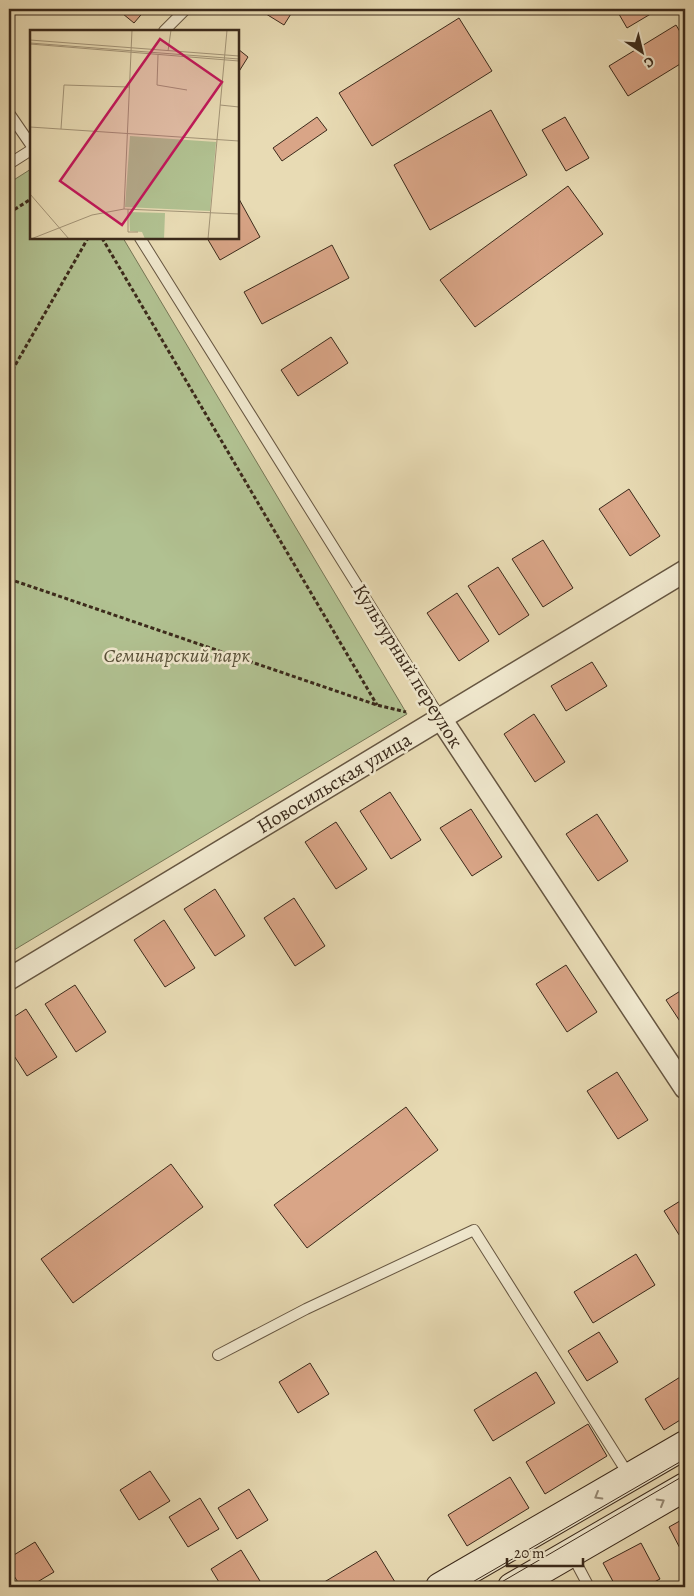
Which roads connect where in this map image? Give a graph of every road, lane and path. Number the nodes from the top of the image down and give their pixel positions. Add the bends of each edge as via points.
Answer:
1 (186, 9) edge
2 (165, 30) edge
3 (9, 113) edge
4 (30, 144) edge
5 (30, 151) edge
6 (9, 164) edge
7 (30, 200) edge
8 (9, 213) edge
9 (87, 239) edge
10 (103, 239) edge
11 (141, 239) edge
12 (9, 376) edge
13 (685, 571) edge
14 (9, 579) edge
15 (377, 706) junction
16 (440, 719) junction
17 (9, 979) edge
18 (682, 1076) edge
19 (218, 1355) dead end
20 (685, 1445) edge
21 (631, 1477) junction
22 (685, 1487) edge
23 (570, 1553) junction
24 (440, 1587) edge
25 (512, 1587) edge
26 (589, 1587) edge

1 - 2 lane
3 - 4 lane
5 - 6 lane
7 - 8 path
9 - 12 path
10 - 15 path
11 - 16 lane, Культурный переулок
13 - 16 street, Новосильская улица
14 - 15 path
15 - 16 path
16 - 17 street, Новосильская улица
16 - 18 street, Культурный переулок
19 - 21 lane via 306,1308 474,1230
20 - 21 main road
21 -> 24 main road
23 -> 22 main road
23 - 25 main road
23 - 26 lane

